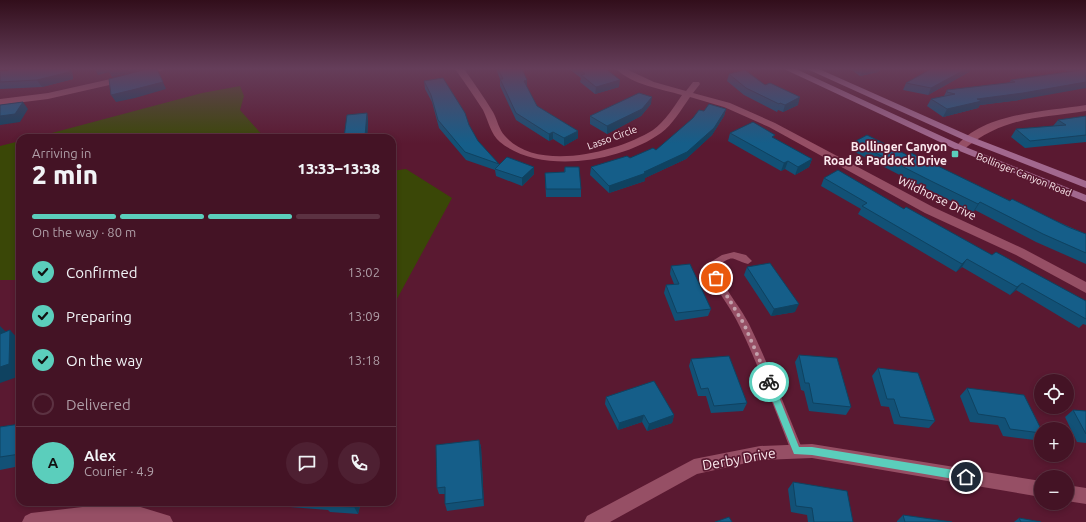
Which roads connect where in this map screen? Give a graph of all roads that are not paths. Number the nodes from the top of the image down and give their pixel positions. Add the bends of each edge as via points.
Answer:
1 (64, 93) edge
2 (476, 93) edge
3 (841, 93) edge
4 (865, 93) edge
5 (688, 94) joint
6 (0, 102) edge
7 (1085, 108) edge
8 (969, 140) junction
9 (960, 148) junction
10 (1086, 185) edge
11 (1086, 199) edge
12 (748, 261) dead end
13 (1086, 288) edge
14 (797, 452) junction
15 (1034, 488) edge
16 (1074, 494) edge
17 (1086, 496) edge
18 (32, 522) edge
19 (164, 522) edge
20 (592, 522) edge

1 - 6 street
2 - 5 street, Lasso Circle via 501,138 515,149 536,156 565,160 588,158 631,144 658,130
3 - 9 main road, Bollinger Canyon Road
4 - 8 main road, Bollinger Canyon Road
5 - 13 street, Wildhorse Drive via 727,105 772,125 929,210 1020,252
7 - 8 street via 1013,118 986,128
8 - 9 street
8 - 10 main road, Bollinger Canyon Road
9 - 11 main road, Bollinger Canyon Road
12 - 14 lane via 740,255 726,255 712,264 716,278 744,324
14 - 15 street, Derby Drive via 812,451
14 - 20 street, Derby Drive via 760,453 694,467
16 - 17 street
18 - 19 street via 91,515 134,514

